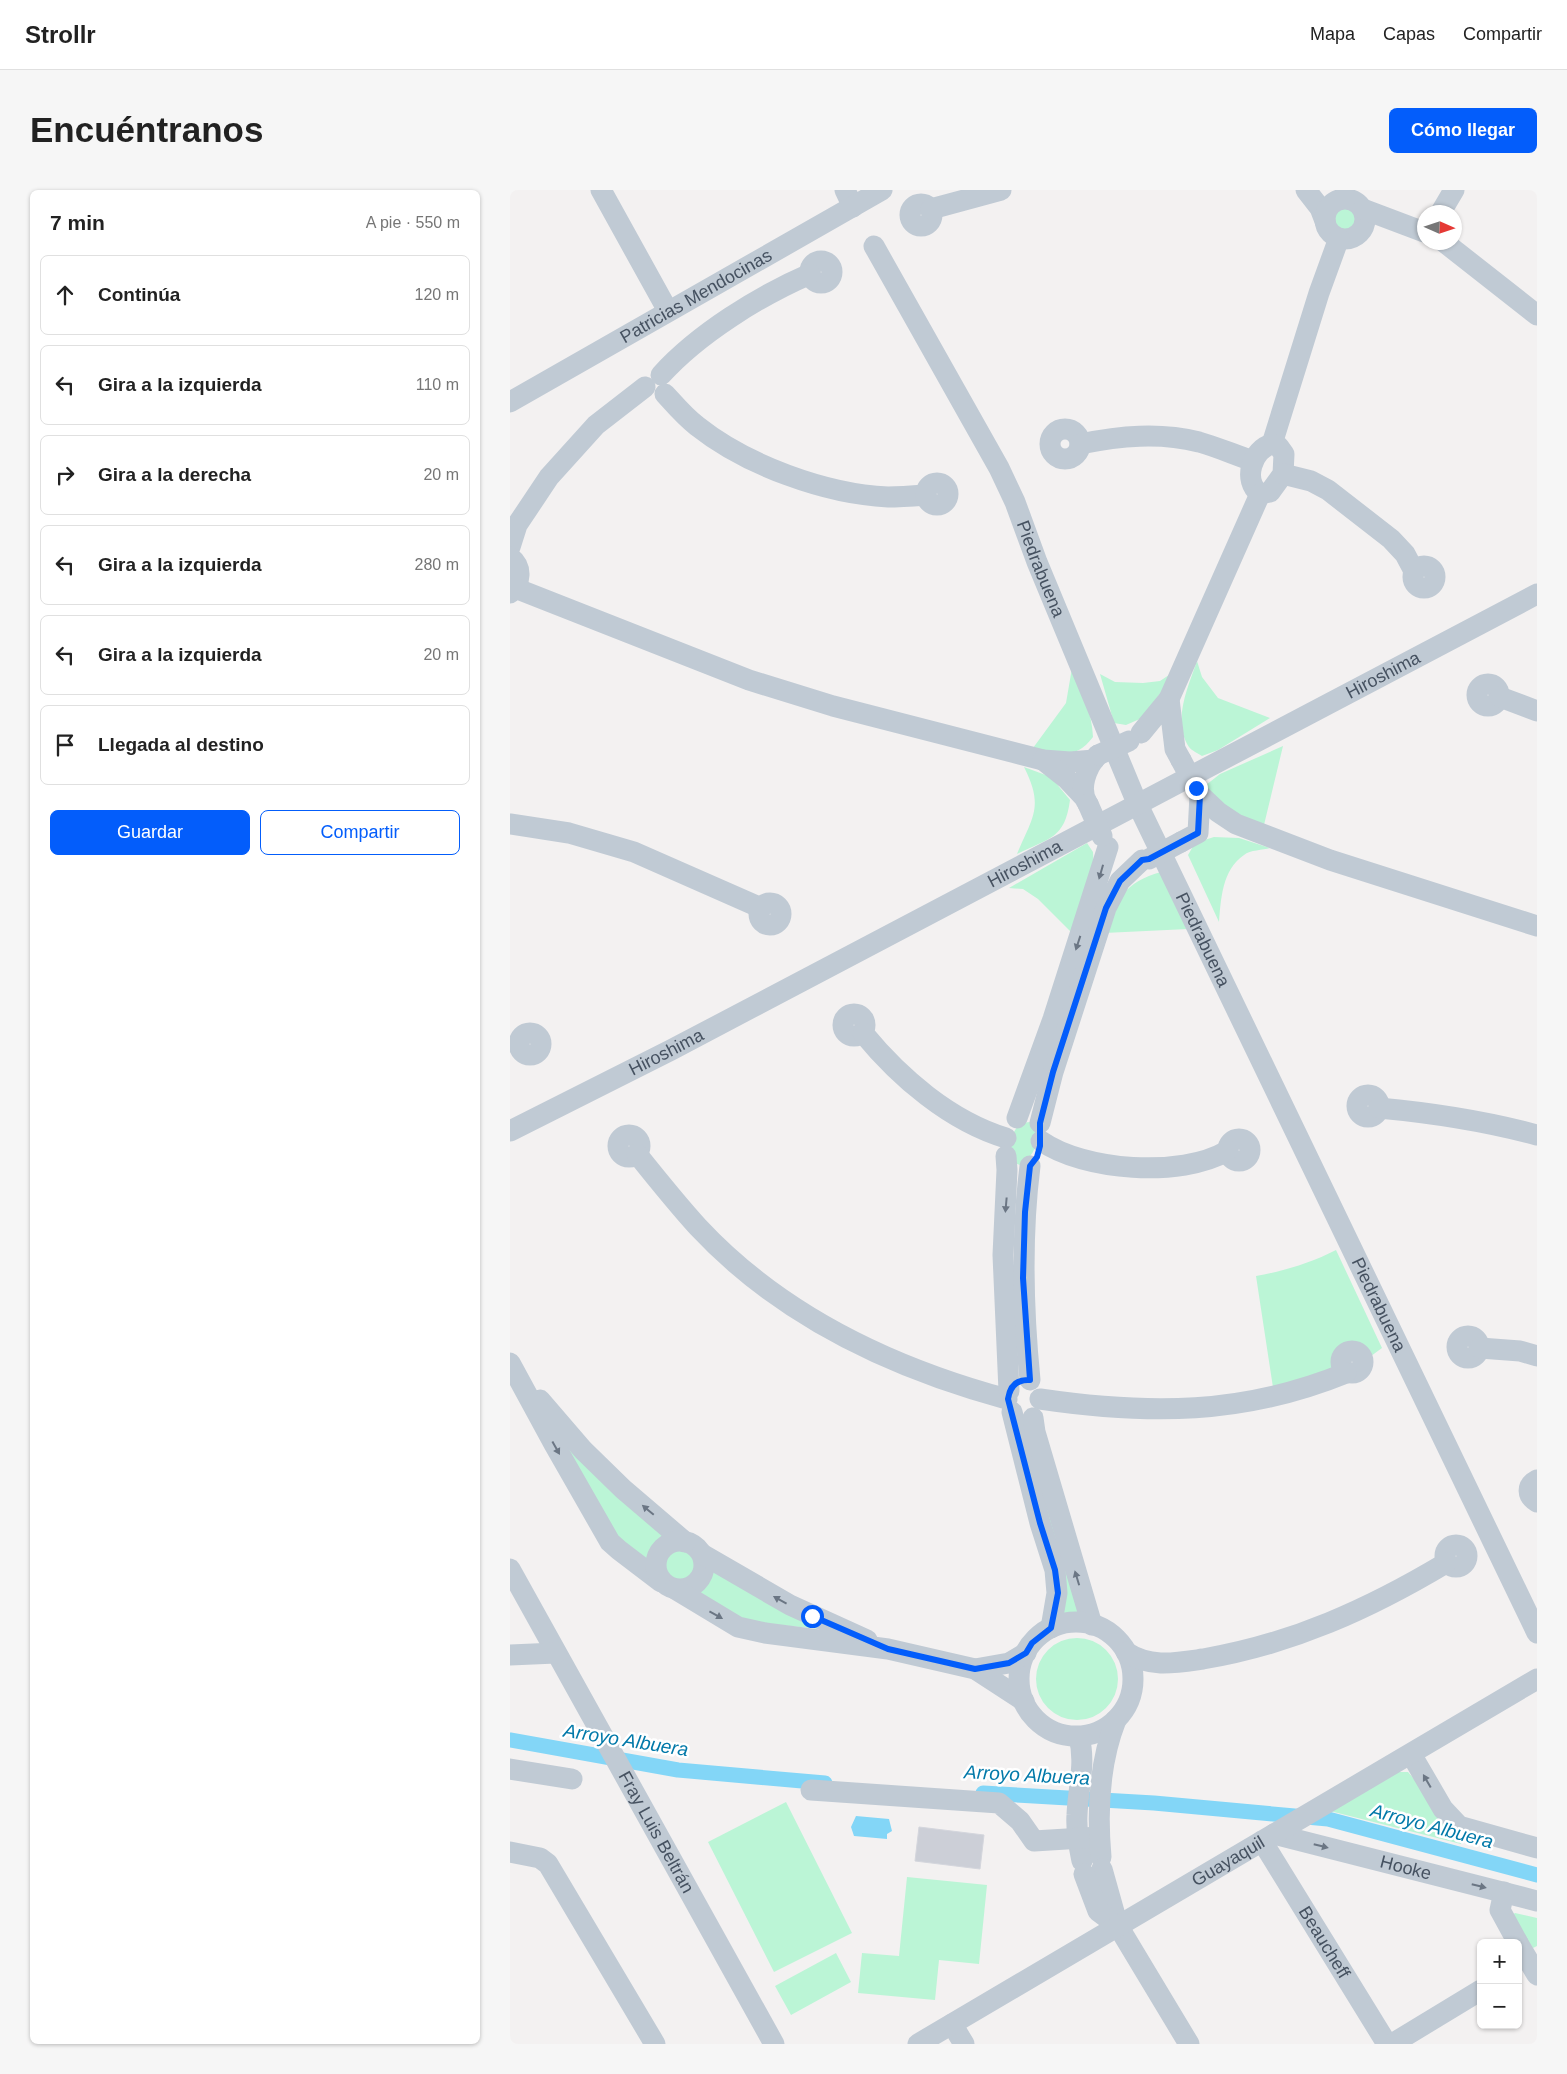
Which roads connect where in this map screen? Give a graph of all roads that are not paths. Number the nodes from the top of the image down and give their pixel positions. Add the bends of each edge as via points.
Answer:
1 (601, 190) edge
2 (882, 190) edge
3 (1001, 190) edge
4 (1306, 190) edge
5 (1454, 190) edge
6 (849, 198) edge
7 (1340, 199) junction
8 (1446, 205) edge
9 (931, 209) dead end
10 (1362, 219) junction
11 (1325, 221) junction
12 (1417, 230) edge
13 (1340, 238) junction
14 (874, 246) dead end
15 (1454, 250) edge
16 (810, 274) dead end
17 (668, 311) junction
18 (1537, 315) edge
19 (657, 385) junction
20 (510, 402) edge
21 (1080, 444) dead end
22 (1272, 444) junction
23 (1254, 461) junction
24 (1283, 474) junction
25 (1260, 494) junction
26 (926, 495) dead end
27 (510, 547) edge
28 (510, 557) edge
29 (1414, 571) dead end
30 (513, 591) edge
31 (1537, 594) edge
32 (1500, 697) dead end
33 (1169, 699) junction
34 (1537, 711) edge
35 (1135, 737) junction
36 (1178, 754) junction
37 (1096, 758) junction
38 (1043, 760) junction
39 (1198, 792) junction
40 (1085, 800) junction
41 (1137, 803) junction
42 (510, 824) edge
43 (1236, 824) junction
44 (1190, 837) junction
45 (1105, 842) junction
46 (1146, 859) junction
47 (761, 908) dead end
48 (1537, 926) edge
49 (863, 1033) dead end
50 (1379, 1108) dead end
51 (1017, 1118) junction
52 (510, 1131) edge
53 (1041, 1132) junction
54 (1537, 1135) edge
55 (1006, 1147) junction
56 (1227, 1151) dead end
57 (637, 1154) dead end
58 (1030, 1166) junction
59 (1480, 1348) dead end
60 (1537, 1356) edge
61 (513, 1368) edge
62 (1346, 1372) dead end
63 (1030, 1380) junction
64 (1010, 1400) junction
65 (1037, 1409) junction
66 (1537, 1480) edge
67 (1537, 1502) edge
68 (693, 1548) junction
69 (1446, 1563) dead end
70 (510, 1569) edge
71 (668, 1586) junction
72 (1092, 1625) junction
73 (1051, 1628) junction
74 (1537, 1633) edge
75 (888, 1649) junction
76 (1126, 1652) junction
77 (556, 1653) junction
78 (1026, 1653) junction
79 (510, 1655) edge
80 (1159, 1664) junction
81 (975, 1669) junction
82 (1537, 1679) edge
83 (1133, 1685) junction
84 (1024, 1701) junction
85 (1116, 1720) junction
86 (1079, 1737) junction
87 (1411, 1754) junction
88 (510, 1769) edge
89 (572, 1779) dead end
90 (811, 1790) dead end
91 (1268, 1837) junction
92 (1078, 1840) junction
93 (1537, 1848) edge
94 (510, 1852) edge
95 (1094, 1853) junction
96 (1504, 1892) junction
97 (1537, 1901) edge
98 (1118, 1926) junction
99 (1526, 1957) edge
100 (1477, 1992) edge
101 (952, 2024) junction
102 (655, 2044) edge
103 (774, 2044) edge
104 (918, 2044) edge
105 (964, 2044) edge
106 (1189, 2044) edge
107 (1387, 2044) edge
108 (1392, 2044) edge

1 - 17 street
2 - 6 street, Patricias Mendocinas
3 - 9 street
4 - 7 street
4 - 11 street via 1320,208
5 - 8 street
6 - 17 street, Patricias Mendocinas
7 - 10 street via 1353,200
7 - 11 street via 1326,210
10 - 12 street via 1372,225 1396,222
10 - 13 street via 1352,238
11 - 13 street via 1330,232
13 - 22 street via 1319,293
14 - 41 street, Piedrabuena via 984,438 1007,486
15 - 18 street
16 - 19 street via 787,284 686,348
17 - 20 street, Patricias Mendocinas
19 - 26 street via 696,426 714,439 791,475 862,494 888,497
19 - 27 street via 596,425 549,477 517,525
21 - 23 street via 1123,436 1173,437 1200,442
22 - 23 street via 1259,450
22 - 24 street via 1284,454
23 - 25 street via 1250,476 1252,486
24 - 25 street via 1270,492
24 - 29 street via 1311,481 1328,490 1391,539 1405,554
25 - 33 street
28 - 30 street via 519,573
30 - 38 street via 748,680 833,706
31 - 41 street, Hiroshima
32 - 34 street
33 - 35 street
33 - 36 street
35 - 36 street via 1162,740
35 - 37 street, bridge
36 - 39 street, bridge
37 - 38 street via 1070,762
37 - 40 street via 1084,785
38 - 40 street via 1067,779
39 - 43 street
39 - 44 street
40 - 45 street, bridge
41 - 52 street, Hiroshima via 671,1050
41 - 74 street, Piedrabuena
42 - 47 street via 569,833 634,852
43 - 44 street
43 - 48 street via 1339,863
44 - 46 street, bridge
45 - 46 street via 1127,859
45 -> 51 street via 1094,897
46 - 53 street via 1120,881 1106,908 1053,1072
49 - 55 street via 890,1064 937,1102
50 - 54 street via 1450,1115
51 - 53 street via 1025,1114 1034,1115
51 - 55 street via 1008,1130
53 - 56 street via 1051,1148 1087,1162 1144,1168 1198,1164
53 - 58 street via 1037,1157
55 - 58 street via 1010,1165 1016,1170
55 -> 64 street via 1003,1255
57 - 64 street via 699,1228 740,1266 795,1308 864,1347 904,1365
58 - 63 street via 1023,1278
59 - 60 street via 1520,1351
68 -> 61 street via 623,1489 583,1450
61 -> 71 street via 610,1542
62 - 65 street via 1292,1392 1222,1406 1163,1410
63 - 64 street via 1013,1385
63 - 65 street
64 - 65 street via 1025,1420
64 - 73 street via 1055,1570 1058,1593
72 -> 65 street via 1035,1432
66 - 67 street via 1529,1491
68 - 71 street via 704,1562 701,1577 690,1588
68 - 71 street via 673,1541 660,1551 655,1567 657,1575
75 -> 68 street via 790,1605
69 - 80 street via 1404,1588 1307,1633 1235,1654
70 - 77 street, Fray Luis Beltrán
71 -> 75 street via 748,1630
72 - 73 street via 1066,1622
72 - 76 street via 1113,1636
73 - 78 street via 1032,1643
75 - 81 street
76 - 80 street via 1134,1658
76 - 83 street via 1132,1667
77 - 79 street
77 - 103 street, Fray Luis Beltrán
78 - 81 street via 1009,1663
78 - 84 street via 1018,1676
80 - 83 street
81 - 84 street
82 - 87 street, Guayaquil
83 - 85 street via 1127,1704
84 - 86 street via 1029,1712 1043,1726 1060,1735
85 - 86 street via 1099,1732
85 - 95 street via 1108,1740
86 - 92 street via 1082,1756
87 - 91 street, Guayaquil
93 -> 87 street via 1459,1826 1443,1809
88 - 89 street
90 - 92 street via 999,1803 1020,1820 1034,1841
91 -> 96 street, Hooke
91 - 98 street, Guayaquil
91 - 107 street, Beaucheff
92 - 95 street
94 - 102 street via 540,1858 548,1864
95 - 98 street
96 - 97 street, Hooke
96 - 99 street via 1500,1910
98 - 101 street, Guayaquil
98 - 106 street
100 - 108 street
101 - 104 street, Guayaquil
101 - 105 street

